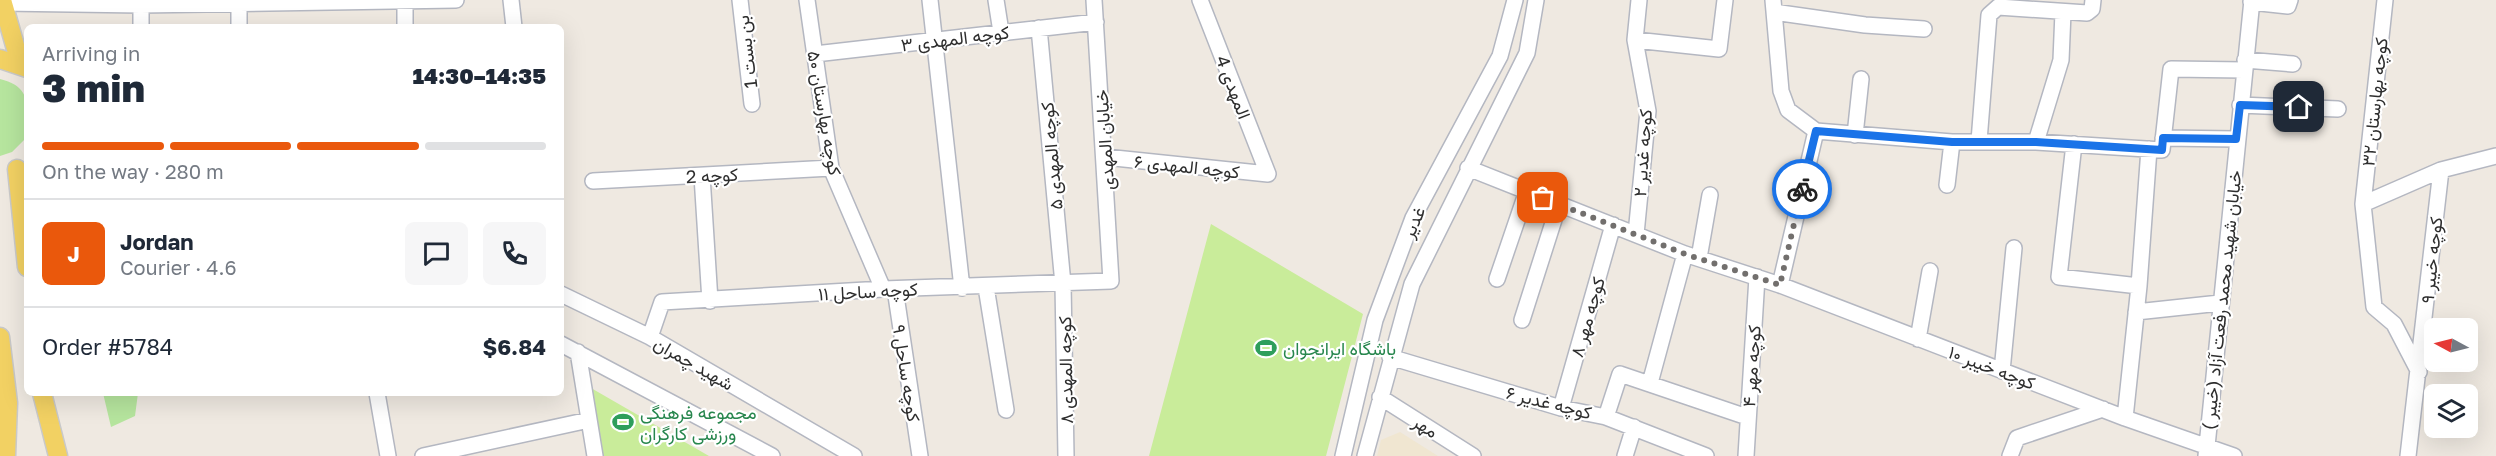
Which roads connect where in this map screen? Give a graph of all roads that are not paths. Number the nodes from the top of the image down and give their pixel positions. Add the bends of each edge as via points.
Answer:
1 (456, 0) edge
2 (511, 0) edge
3 (740, 0) edge
4 (807, 0) edge
5 (930, 0) edge
6 (996, 0) edge
7 (1094, 0) edge
8 (1200, 0) edge
9 (1515, 0) edge
10 (1536, 0) edge
11 (1639, 0) edge
12 (1725, 0) edge
13 (2093, 0) edge
14 (2290, 0) edge
15 (2385, 0) edge
16 (405, 1) edge
17 (2252, 1) edge
18 (239, 2) edge
19 (1, 3) edge
20 (141, 5) junction
21 (1773, 6) edge
22 (2063, 12) junction
23 (1096, 22) junction
24 (141, 24) edge
25 (239, 24) edge
26 (405, 24) edge
27 (514, 24) edge
28 (1039, 28) junction
29 (1924, 29) dead end
30 (1001, 32) junction
31 (1635, 40) junction
32 (934, 42) junction
33 (815, 54) junction
34 (0, 59) edge
35 (2293, 64) dead end
36 (2244, 65) junction
37 (23, 66) edge
38 (1861, 80) dead end
39 (752, 104) dead end
40 (2240, 105) junction
41 (2338, 109) dead end
42 (1816, 131) junction
43 (1855, 135) junction
44 (2163, 138) junction
45 (2236, 139) junction
46 (1979, 141) junction
47 (1952, 142) junction
48 (2036, 142) junction
49 (2074, 144) junction
50 (2149, 149) junction
51 (2496, 156) edge
52 (1105, 157) junction
53 (19, 167) edge
54 (831, 168) junction
55 (1468, 168) junction
56 (2441, 170) junction
57 (1268, 174) joint
58 (702, 176) junction
59 (593, 181) dead end
60 (1947, 185) dead end
61 (1527, 192) junction
62 (1710, 195) dead end
63 (1559, 204) junction
64 (2362, 204) junction
65 (1613, 225) junction
66 (24, 230) edge
67 (1636, 234) junction
68 (2014, 248) dead end
69 (1692, 256) junction
70 (1930, 271) dead end
71 (1757, 277) junction
72 (1497, 279) dead end
73 (1111, 281) joint
74 (1063, 284) junction
75 (1780, 285) junction
76 (2139, 286) junction
77 (986, 287) junction
78 (962, 288) junction
79 (889, 289) junction
80 (564, 295) edge
81 (710, 301) junction
82 (2220, 303) junction
83 (2136, 312) junction
84 (1522, 320) dead end
85 (650, 337) junction
86 (0, 338) edge
87 (1918, 339) junction
88 (564, 345) edge
89 (578, 352) junction
90 (1390, 357) junction
91 (2002, 371) junction
92 (2419, 372) junction
93 (1650, 383) junction
94 (43, 396) edge
95 (377, 396) edge
96 (1380, 397) junction
97 (1561, 408) junction
98 (2103, 409) junction
99 (1006, 410) dead end
100 (1606, 417) junction
101 (1747, 417) junction
102 (2125, 418) junction
103 (589, 420) junction
104 (1634, 427) junction
105 (2206, 450) edge
106 (448, 453) edge
107 (6, 456) edge
108 (58, 456) edge
109 (388, 456) edge
110 (423, 456) edge
111 (595, 456) edge
112 (772, 456) edge
113 (855, 456) edge
114 (920, 456) edge
115 (1066, 456) edge
116 (1343, 456) edge
117 (1365, 456) edge
118 (1473, 456) edge
119 (1625, 456) edge
120 (1706, 456) edge
121 (1746, 456) edge
122 (2010, 456) edge
123 (2234, 456) edge
124 (2408, 456) edge

1 - 16 street
2 - 27 street
3 - 39 street, بن بست 1
4 - 33 street, کوچه بهارستان ۵۰
5 - 32 street
6 - 30 street
7 - 23 street, خیابان المهدی
8 - 57 street, المهدی 4
9 - 116 street, غدیر via 1500,57 1413,218 1375,320
10 - 55 street, غدیر via 1527,53
11 - 31 street, کوچه غدیر ۲
12 - 31 street via 1719,49
13 - 22 street via 2090,12
14 - 17 street via 2288,6
15 - 64 street, کوچه بهارستان ۳۲
16 - 18 street
16 - 26 street
17 - 36 street, ( خیبر) خیابان شهید محمد رفعت آزاد
18 - 20 street
18 - 25 street
19 - 20 street
19 - 37 main road
20 - 24 street
21 - 29 street via 1865,25
21 - 42 street via 1781,91 1787,108
22 - 46 street via 1998,7 1989,15
22 - 48 street via 2061,60
23 - 28 street, کوچه المهدی ۳
23 - 52 street, خیابان المهدی
28 - 30 street, کوچه المهدی ۳
28 - 74 street, کوچه المهدی ۵
30 - 32 street, کوچه المهدی ۳
31 - 67 street, کوچه غدیر ۲ via 1648,111
32 - 33 street, کوچه المهدی ۳
32 - 78 street
33 - 54 street, کوچه بهارستان ۵۰
34 - 37 main road
35 - 36 street
36 - 40 street, ( خیبر) خیابان شهید محمد رفعت آزاد
36 - 44 street via 2171,69
38 - 43 street
40 - 41 street
40 - 45 street, ( خیبر) خیابان شهید محمد رفعت آزاد
42 - 43 street
42 - 75 street
43 - 47 street
44 - 45 street
44 - 50 street via 2162,150
45 - 82 street, ( خیبر) خیابان شهید محمد رفعت آزاد
46 - 47 street
46 - 48 street
47 - 60 street
48 - 49 street
49 - 50 street
49 - 76 street via 2059,277
50 - 76 street
51 - 56 street
52 - 57 street, کوچه المهدی ۶
52 - 73 street, خیابان المهدی
53 - 66 main road
54 - 58 street, کوچه 2
54 - 79 street, کوچه بهارستان ۵۰
55 - 61 street, کوچه خیبر ۱۰
55 - 90 street, غدیر via 1412,284
56 - 64 street
56 - 92 street, کوچه خیبر ۹
58 - 59 street, کوچه 2
58 - 81 street
61 - 63 street, کوچه خیبر ۱۰
61 - 72 street
62 - 69 street
63 - 65 street, کوچه خیبر ۱۰
63 - 84 street
64 - 92 street, کوچه بهارستان ۳۲ via 2374,307 2394,324
65 - 67 street, کوچه خیبر ۱۰
65 - 97 street, کوچه مهر ۸
67 - 69 street, کوچه خیبر ۱۰
68 - 91 street
69 - 71 street, کوچه خیبر ۱۰
69 - 93 street
70 - 87 street
71 - 75 street, کوچه خیبر ۱۰
71 - 101 street, کوچه مهر ۴
73 - 74 street, کوچه ساحل ۱۱
74 - 77 street, کوچه ساحل ۱۱
74 - 115 street, کوچه المهدی ۸
75 - 87 street, کوچه خیبر ۱۰
76 - 83 street
77 - 78 street, کوچه ساحل ۱۱
77 - 99 street
78 - 79 street, کوچه ساحل ۱۱
79 - 81 street, کوچه ساحل ۱۱
79 - 114 street, کوچه ساحل ۹
80 - 85 street, شهید چمران
81 - 85 street, کوچه ساحل ۱۱ via 662,302
82 - 83 street
82 - 105 street, ( خیبر) خیابان شهید محمد رفعت آزاد
83 - 102 street
85 - 113 street, شهید چمران
86 - 107 main road via 8,404
87 - 91 street, کوچه خیبر ۱۰
88 - 89 street
89 - 103 street
89 - 112 street
90 - 96 street, غدیر
90 - 97 street, کوچه غدیر ۶
91 - 98 street, کوچه خیبر ۱۰
92 - 124 street, کوچه خیبر ۹
93 - 100 street via 1620,374
93 - 101 street
94 - 108 main road
95 - 109 street
96 - 117 street, غدیر
96 - 118 street, مهر
97 - 100 street, کوچه غدیر ۶
98 - 102 street, کوچه خیبر ۱۰
98 - 122 street via 2017,438
100 - 104 street, کوچه غدیر ۶
101 - 121 street, کوچه مهر ۴
102 - 105 street, کوچه خیبر ۱۰
103 - 106 street
103 - 111 street
104 - 119 street
104 - 120 street, کوچه غدیر ۶
105 - 123 street
106 - 110 street

